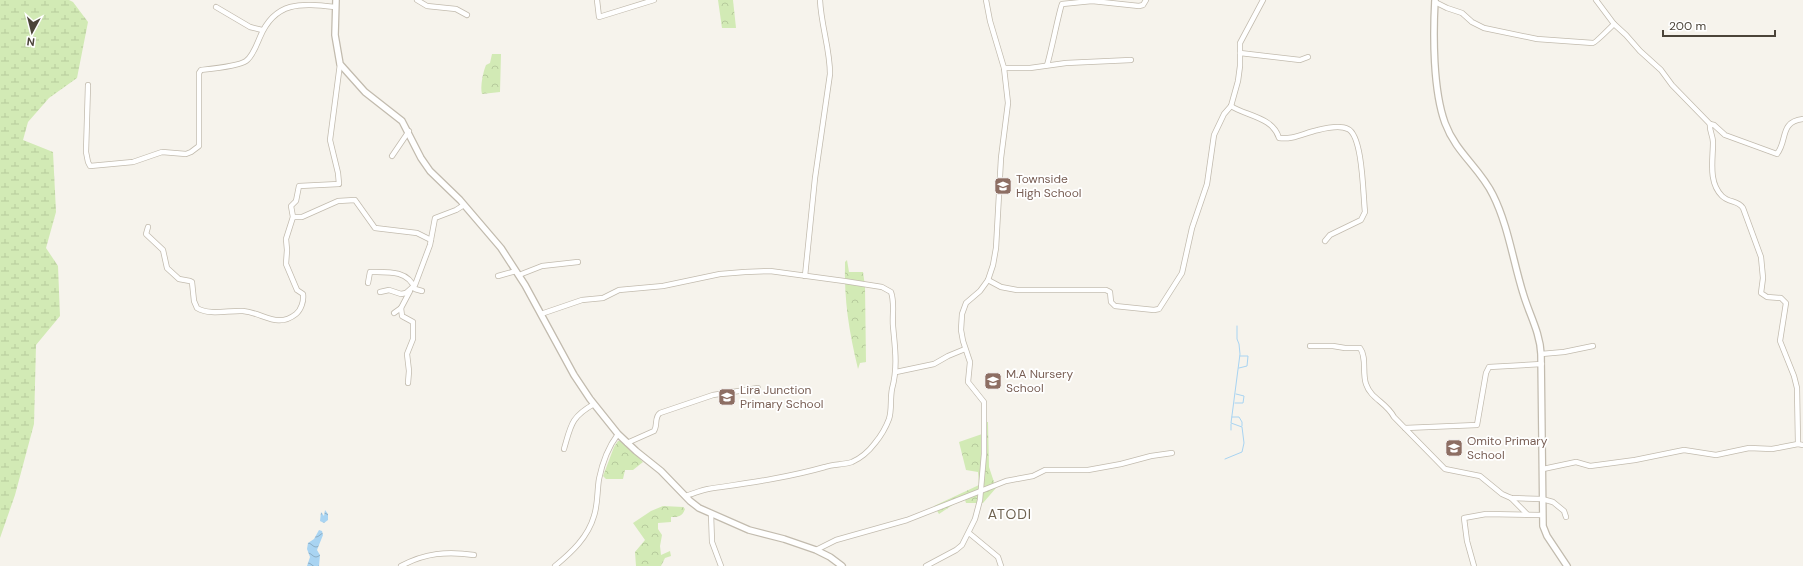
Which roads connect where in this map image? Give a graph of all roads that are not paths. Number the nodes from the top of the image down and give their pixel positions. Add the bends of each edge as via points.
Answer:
1 (336, 0) edge
2 (417, 0) edge
3 (597, 0) edge
4 (654, 0) edge
5 (820, 0) edge
6 (986, 0) edge
7 (1146, 0) edge
8 (1263, 0) edge
9 (1596, 0) edge
10 (1435, 1) edge
11 (216, 6) dead end
12 (335, 7) junction
13 (467, 15) dead end
14 (1614, 24) junction
15 (262, 30) junction
16 (1240, 53) junction
17 (1308, 57) dead end
18 (1131, 60) dead end
19 (340, 64) junction
20 (1047, 65) junction
21 (1004, 68) junction
22 (88, 84) dead end
23 (1231, 106) junction
24 (1803, 119) edge
25 (1710, 124) junction
26 (409, 131) junction
27 (392, 156) dead end
28 (464, 205) junction
29 (293, 218) junction
30 (148, 227) dead end
31 (431, 240) junction
32 (1325, 241) dead end
33 (578, 262) dead end
34 (517, 273) junction
35 (498, 276) dead end
36 (805, 276) junction
37 (988, 280) junction
38 (368, 283) dead end
39 (414, 288) junction
40 (422, 291) dead end
41 (380, 292) dead end
42 (409, 292) junction
43 (401, 308) junction
44 (394, 313) dead end
45 (541, 314) junction
46 (1310, 346) dead end
47 (1593, 346) dead end
48 (965, 349) junction
49 (1541, 354) junction
50 (1542, 364) junction
51 (896, 372) junction
52 (408, 383) dead end
53 (758, 388) dead end
54 (594, 404) junction
55 (1405, 428) junction
56 (618, 434) junction
57 (627, 443) junction
58 (1801, 445) edge
59 (564, 448) dead end
60 (1172, 453) dead end
61 (1543, 469) junction
62 (982, 490) junction
63 (685, 496) junction
64 (1511, 498) junction
65 (1542, 499) junction
66 (711, 514) junction
67 (1527, 514) junction
68 (1542, 515) junction
69 (1566, 517) dead end
70 (969, 534) junction
71 (816, 550) junction
72 (474, 555) dead end
73 (401, 566) edge
74 (555, 566) edge
75 (721, 566) edge
76 (842, 566) edge
77 (926, 566) edge
78 (1000, 566) edge
79 (1474, 566) edge
80 (1566, 566) edge

1 - 12 street
2 - 13 street via 427,6 456,9
3 - 4 street via 599,17
5 - 36 street via 829,51 830,74
6 - 21 street
7 - 20 street via 1142,6 1092,1 1062,4
8 - 16 street via 1242,37
9 - 14 street
10 - 14 street via 1462,13 1478,26 1547,41 1593,44
10 - 49 street via 1434,46 1444,121 1460,152 1482,175 1493,195 1523,294 1540,338
11 - 15 street via 250,27
12 - 15 street via 289,6 275,14
12 - 19 street via 335,35
14 - 25 street via 1662,70 1672,85
15 - 22 street via 246,60 201,70 198,116 200,142 199,146 186,154 162,152 133,162 90,166 86,152
16 - 17 street via 1300,60
16 - 23 street via 1239,75
18 - 20 street
19 - 26 street via 365,92 402,121
19 - 29 street via 330,140 339,184 299,186 296,201 290,206
20 - 21 street
21 - 37 street via 1008,108 1001,158 996,248
23 - 32 street via 1265,121 1277,132 1279,138 1334,128 1345,128 1353,133 1359,148 1364,216 1361,220 1330,235
23 - 37 street via 1214,135 1207,184 1192,228 1182,273 1158,309 1115,306 1111,302 1110,292 1106,290 1017,290 1001,287
24 - 25 street via 1786,128 1777,154 1725,135
25 - 58 street via 1715,187 1724,198 1739,203 1743,208 1763,263 1761,293 1767,297 1781,298 1786,303 1780,341 1797,388
26 - 27 street
26 - 28 street via 430,171
28 - 31 street via 435,218
28 - 34 street via 501,248
29 - 30 street via 286,239 286,264 303,298 298,312 282,322 253,312 209,311 197,308 192,282 177,278 167,268 163,250 146,234
29 - 31 street via 302,217 338,201 355,200 375,228 417,233
31 - 39 street
33 - 34 street via 542,266
34 - 35 street
34 - 45 street
36 - 45 street via 763,271 720,274 663,286 619,290 611,296 582,300
36 - 51 street via 873,285 889,290 893,299
37 - 48 street via 963,308 961,330
38 - 39 street via 370,272 404,274
39 - 40 street
39 - 42 street
41 - 42 street
42 - 43 street
43 - 44 street
43 - 52 street via 402,316 413,322 414,330 407,354
45 - 54 street via 574,375
46 - 55 street via 1360,348 1363,354 1364,378 1369,390 1388,406
47 - 49 street
48 - 51 street via 934,364
48 - 62 street via 970,360 968,382 984,402
49 - 50 street
50 - 55 street via 1489,367 1477,425
50 - 61 street
51 - 63 street via 888,420 876,442 861,457 851,462 768,481 708,489
53 - 57 street via 713,395 660,413 654,431
54 - 56 street
54 - 59 street via 580,413 570,425
55 - 64 street via 1445,469 1480,476
56 - 57 street
56 - 74 street via 611,444 599,479 596,506 588,529 579,544
57 - 63 street via 661,471
58 - 61 street via 1772,449 1749,448 1716,455 1684,450 1635,460 1590,466 1576,462
60 - 62 street via 1088,470 1046,470
61 - 65 street
62 - 70 street
62 - 71 street via 907,520 836,540
63 - 66 street
64 - 65 street
64 - 67 street
65 - 68 street
65 - 69 street via 1558,505 1564,510
66 - 71 street via 749,530
66 - 75 street via 712,542
67 - 68 street
67 - 79 street via 1486,514 1464,518 1466,541
68 - 80 street via 1547,536
70 - 77 street via 956,550
70 - 78 street via 998,557
71 - 76 street
72 - 73 street via 437,553

